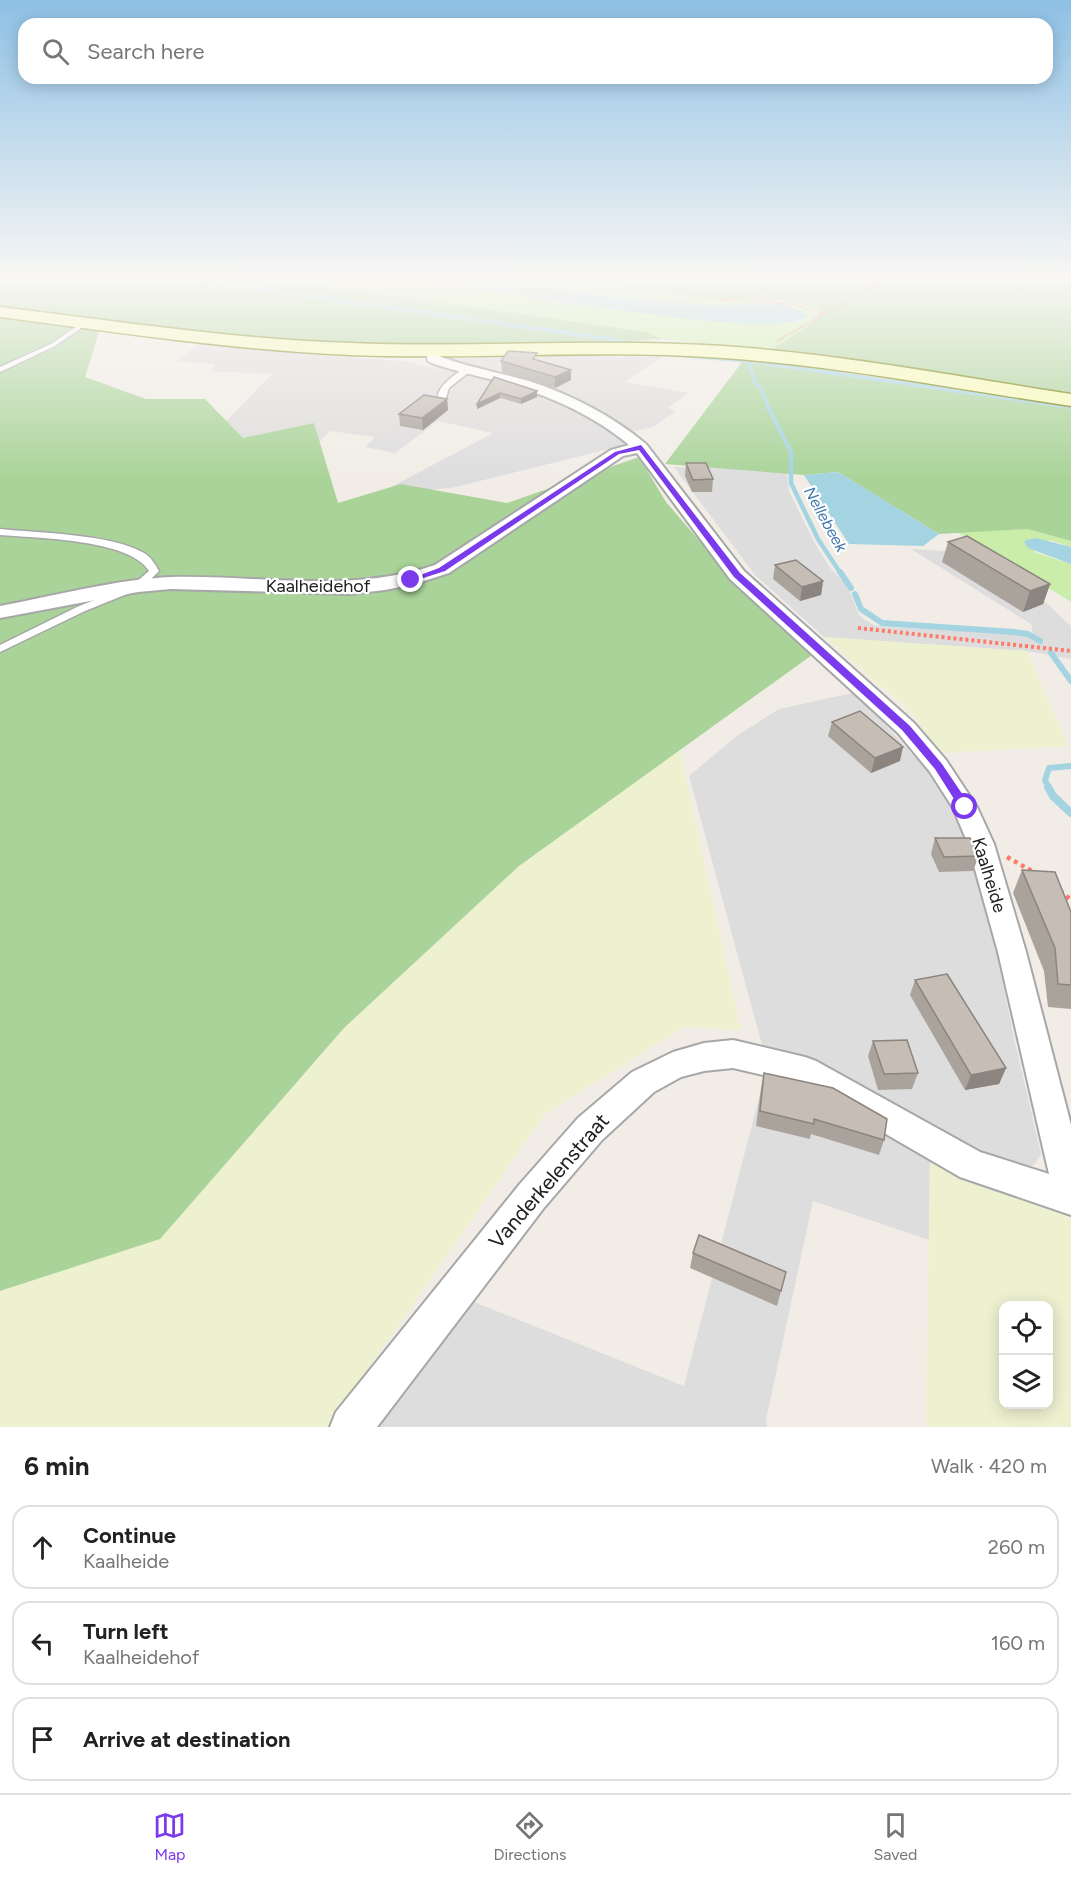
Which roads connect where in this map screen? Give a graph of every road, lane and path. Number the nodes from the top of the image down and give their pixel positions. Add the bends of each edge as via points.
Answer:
1 (46, 348) edge
2 (336, 348) edge
3 (431, 350) junction
4 (469, 369) junction
5 (0, 370) edge
6 (1071, 400) edge
7 (441, 402) edge
8 (641, 447) junction
9 (0, 532) edge
10 (138, 586) junction
11 (0, 612) edge
12 (858, 628) dead end
13 (0, 649) edge
14 (1071, 651) edge
15 (981, 844) junction
16 (1040, 876) edge
17 (1058, 889) edge
18 (1071, 900) edge
19 (1071, 1193) edge
20 (1071, 1198) edge
21 (351, 1427) edge

1 - 5 lane
2 - 3 main road
3 - 4 street, Kaalheide via 433,358 439,361
3 - 6 main road via 623,348 758,356
4 - 7 lane via 444,389
4 - 8 street, Kaalheide via 572,401 621,430
8 - 10 street, Kaalheidehof via 617,453 442,569 411,580 350,588 171,583
8 - 15 street, Kaalheide via 737,575 906,728 965,807
9 - 10 lane via 103,544 138,554 154,571
10 - 11 street, Kaalheidehof
10 - 13 lane, Kaalheidehof
12 - 14 path
15 - 16 path
15 - 19 street, Kaalheide via 1012,952
17 - 18 path
20 - 21 street, Vanderkelenstraat via 972,1166 805,1071 733,1053 673,1066 643,1082 590,1129 531,1197

